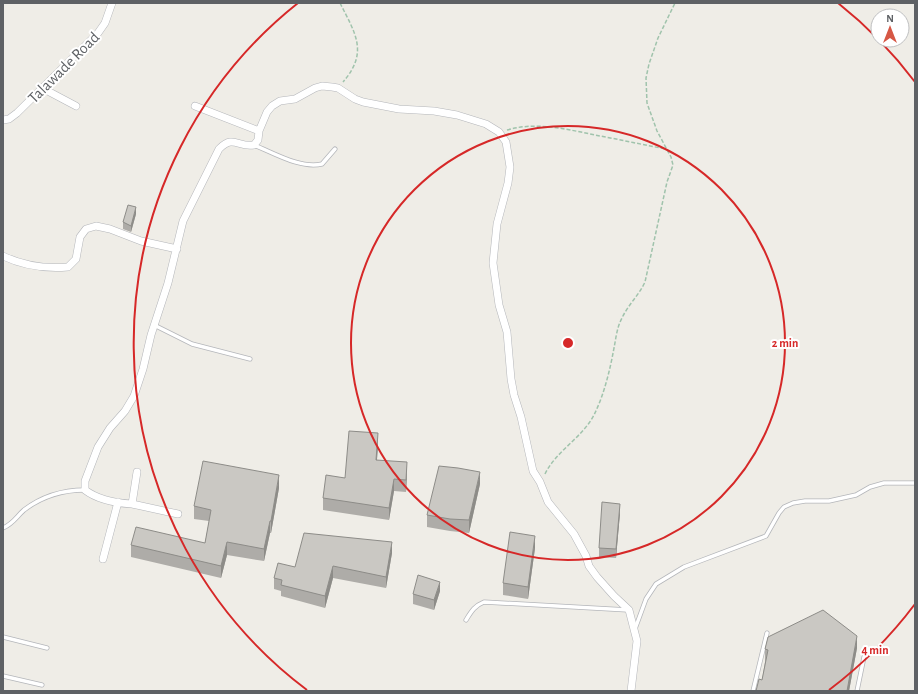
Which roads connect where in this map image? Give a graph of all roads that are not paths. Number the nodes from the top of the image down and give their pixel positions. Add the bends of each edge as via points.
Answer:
1 (112, 3) edge
2 (42, 88) junction
3 (76, 106) dead end
4 (194, 106) dead end
5 (3, 120) edge
6 (259, 131) junction
7 (254, 145) junction
8 (335, 149) dead end
9 (177, 249) junction
10 (3, 256) edge
11 (154, 325) junction
12 (250, 359) dead end
13 (137, 472) dead end
14 (915, 483) edge
15 (85, 490) junction
16 (118, 502) junction
17 (132, 504) junction
18 (178, 514) dead end
19 (3, 528) edge
20 (103, 559) dead end
21 (629, 610) junction
22 (466, 620) dead end
23 (635, 630) junction
24 (766, 633) dead end
25 (3, 637) edge
26 (47, 648) dead end
27 (864, 657) dead end
28 (3, 676) edge
29 (42, 685) dead end
30 (631, 691) edge
31 (753, 691) edge
32 (857, 691) edge

1 - 2 street, Talawade Road via 105,23 98,33
2 - 3 street
2 - 5 street, Talawade Road via 17,113
4 - 6 street
6 - 7 street via 258,140
6 - 21 street via 267,112 280,101 295,99 314,88 332,86 363,102 399,109 457,115 486,124 499,132 506,142 510,167 497,224 492,263 499,305 507,332 514,395 533,471 548,502 574,534 589,566
7 - 8 lane via 296,162 312,165 322,164
7 - 9 street via 226,142 219,149 183,221
9 - 10 street via 141,241 96,226 86,229 80,237 76,259 68,267 51,269 19,264
9 - 11 street
11 - 12 lane via 192,344
11 - 15 street via 134,396 98,447 85,482
13 - 17 street
14 - 23 lane via 884,483 856,495 829,502 805,501 784,507 766,536 684,567 656,584 646,599
15 - 16 street via 92,495
15 - 19 lane via 55,494 36,502
16 - 17 street
16 - 20 street
17 - 18 street
21 - 22 lane via 484,602 472,610
21 - 23 street
23 - 30 street via 637,641
24 - 31 lane
25 - 26 lane
27 - 32 lane
28 - 29 lane

